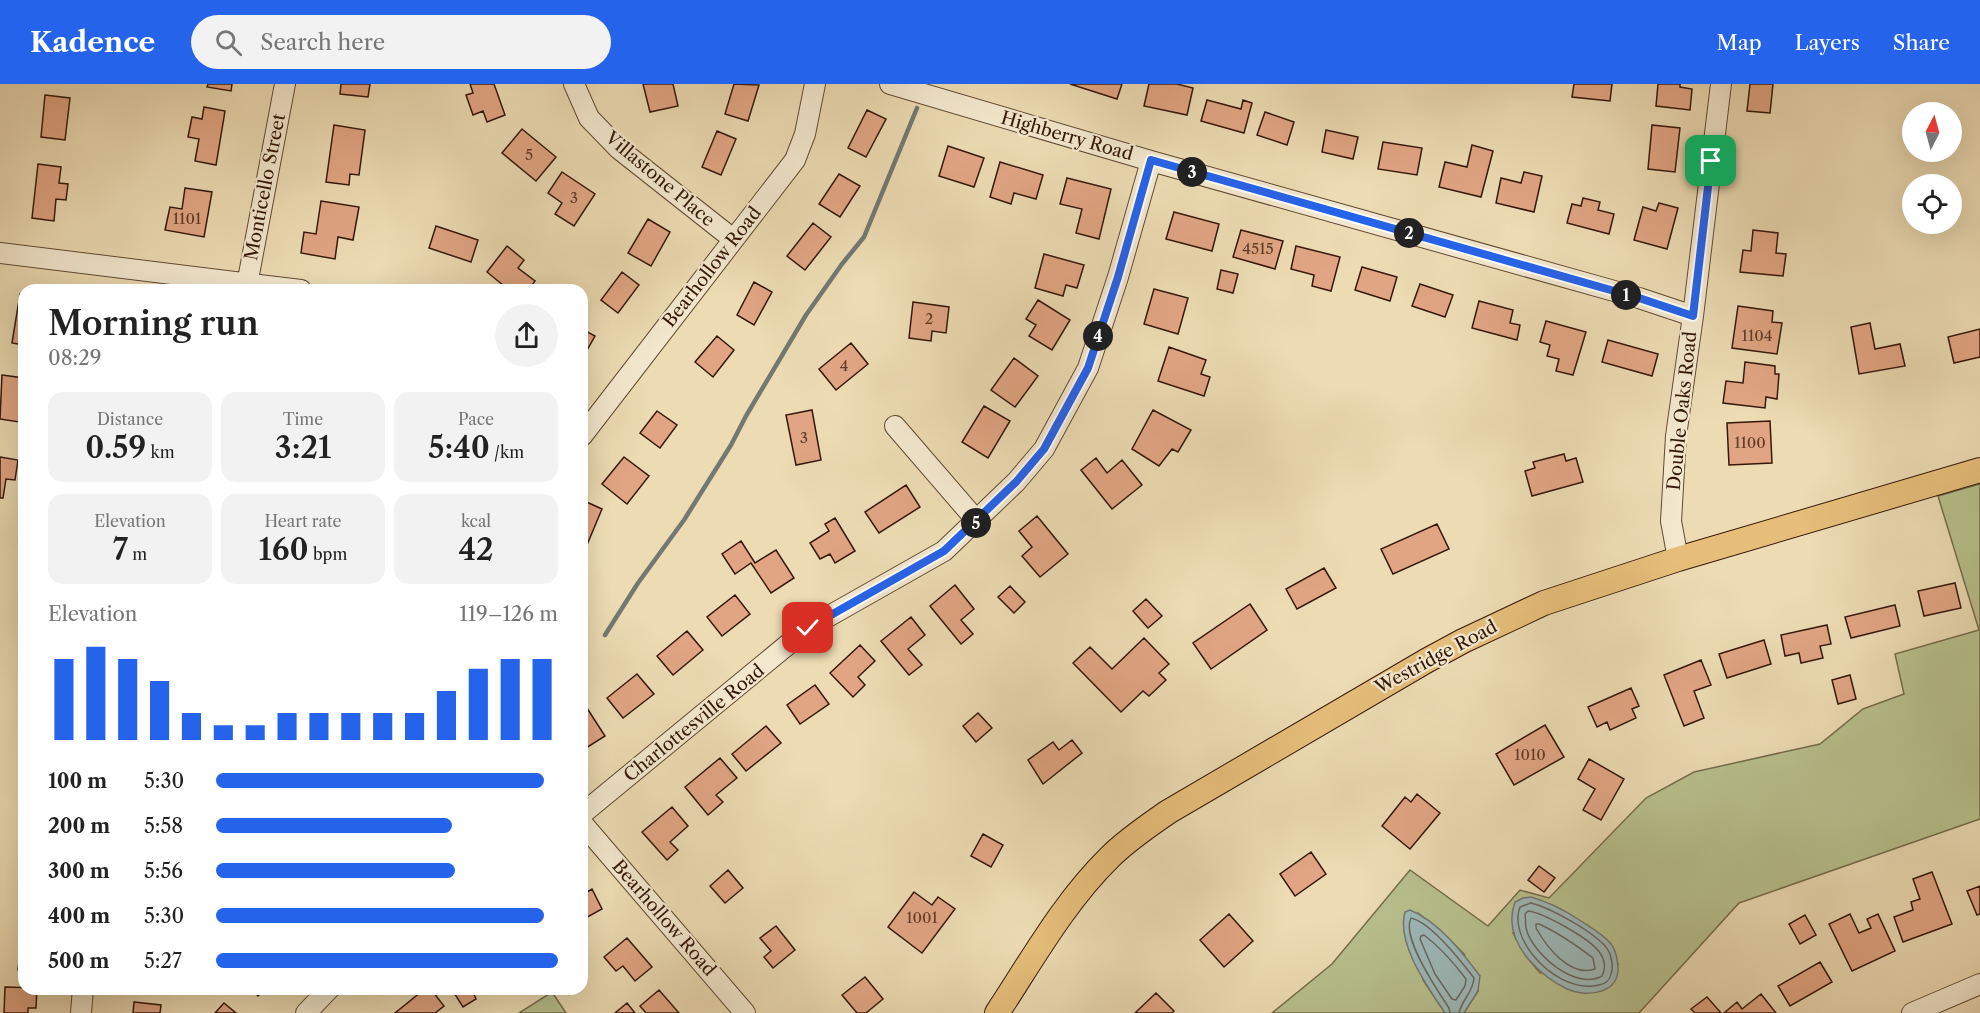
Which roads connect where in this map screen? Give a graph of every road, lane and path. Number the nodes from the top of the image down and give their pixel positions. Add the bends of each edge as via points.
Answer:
1 (285, 84) edge
2 (574, 84) edge
3 (814, 84) edge
4 (890, 84) edge
5 (1720, 84) edge
6 (1151, 160) junction
7 (733, 239) junction
8 (0, 253) edge
9 (234, 284) edge
10 (247, 284) edge
11 (1693, 316) junction
12 (588, 422) edge
13 (895, 426) dead end
14 (1980, 470) edge
15 (977, 521) junction
16 (1678, 558) junction
17 (588, 809) edge
18 (588, 831) edge
19 (1980, 984) edge
20 (82, 995) edge
21 (323, 995) edge
22 (81, 1013) edge
23 (306, 1013) edge
24 (745, 1013) edge
25 (997, 1013) edge
26 (1912, 1013) edge

1 - 10 street, Monticello Street
2 - 7 street, Villastone Place via 589,118 619,149
3 - 7 street, Bearhollow Road via 805,134 795,160
4 - 6 street, Highberry Road
5 - 11 street, Double Oaks Road
6 - 11 street, Highberry Road
6 - 15 street, Charlottesville Road via 1088,368 1044,449
7 - 12 street, Bearhollow Road
8 - 9 street via 206,277
11 - 16 street, Double Oaks Road via 1676,436 1671,521
13 - 15 street
14 - 16 main road, Westridge Road
15 - 17 street, Charlottesville Road via 944,551 808,628
16 - 25 main road, Westridge Road via 1544,603 1463,641 1168,812 1119,849 1090,878
18 - 24 street, Bearhollow Road
19 - 26 street
20 - 22 street
21 - 23 street

